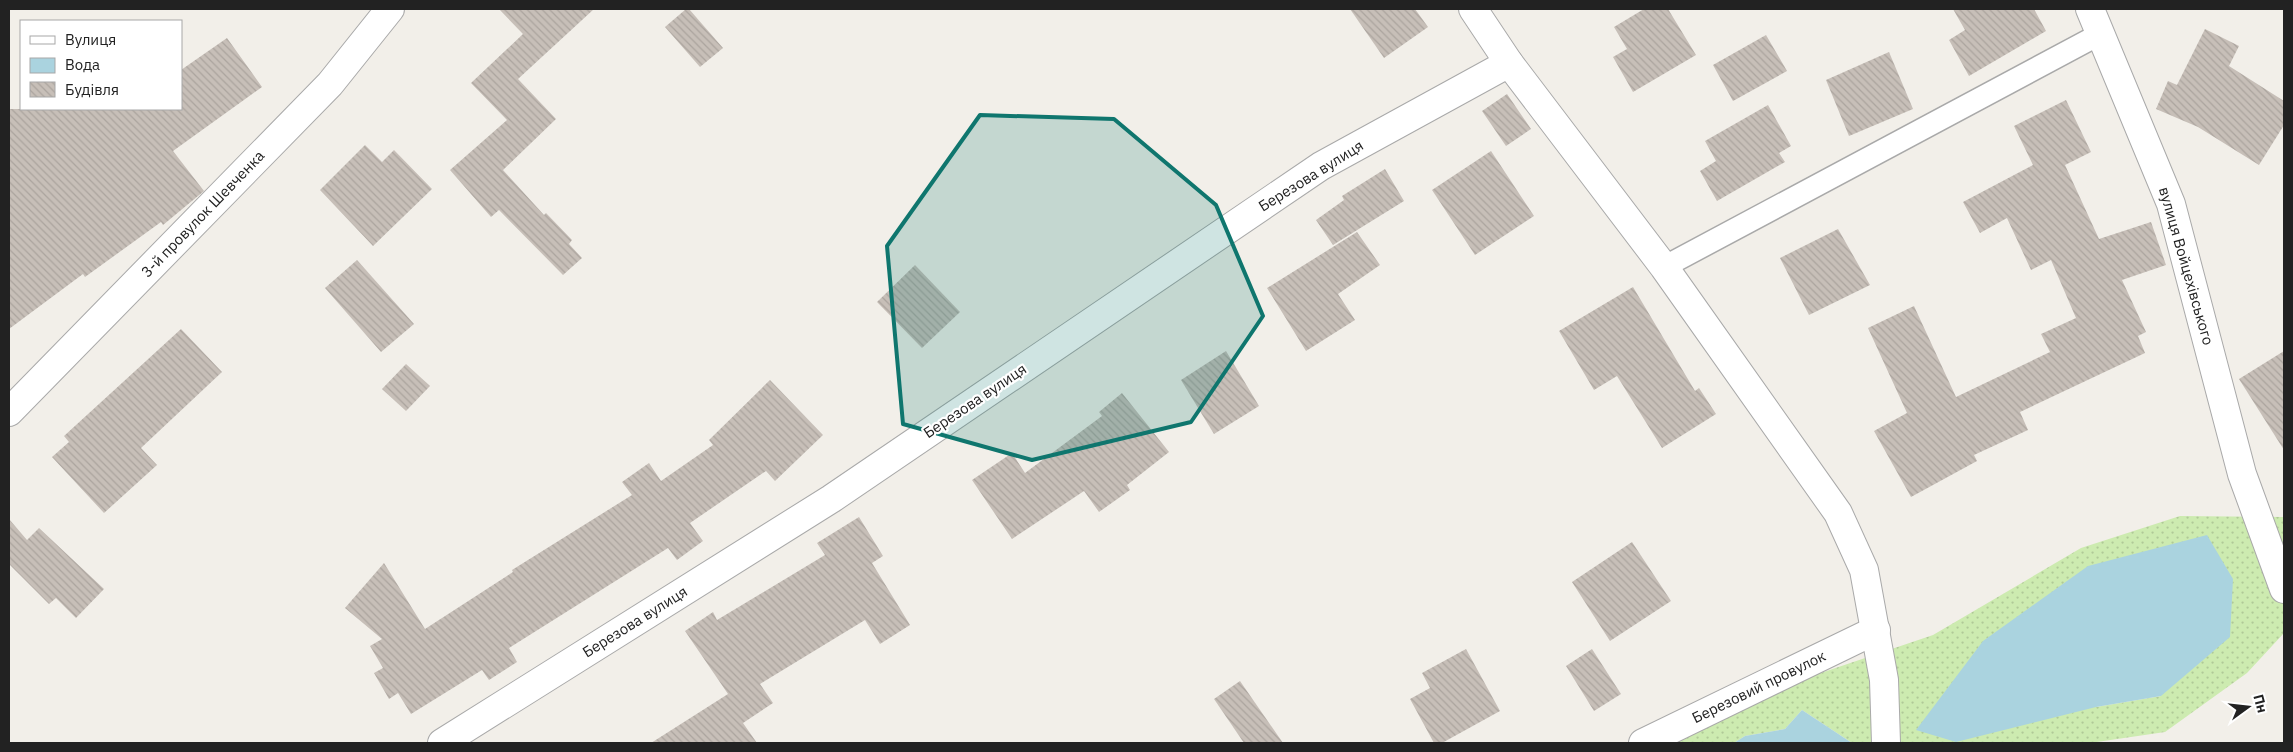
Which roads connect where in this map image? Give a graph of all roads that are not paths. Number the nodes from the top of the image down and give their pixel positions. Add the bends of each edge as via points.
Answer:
1 (390, 9) edge
2 (1473, 9) edge
3 (2090, 9) edge
4 (2102, 33) junction
5 (1509, 63) junction
6 (1664, 267) junction
7 (9, 412) edge
8 (2284, 589) edge
9 (1876, 630) junction
10 (442, 743) edge
11 (1643, 743) edge
12 (1886, 743) edge

1 - 7 street, 3-й провулок Шевченка via 330,84
2 - 5 street
3 - 4 street, вулиця Войцехівського
4 - 6 lane
4 - 8 street, вулиця Войцехівського via 2171,204 2242,474
5 - 6 street
5 - 10 street, Березова вулиця via 1321,166 831,499
6 - 9 street via 1838,513 1864,570
9 - 11 street, Березовий провулок
9 - 12 street via 1884,680

